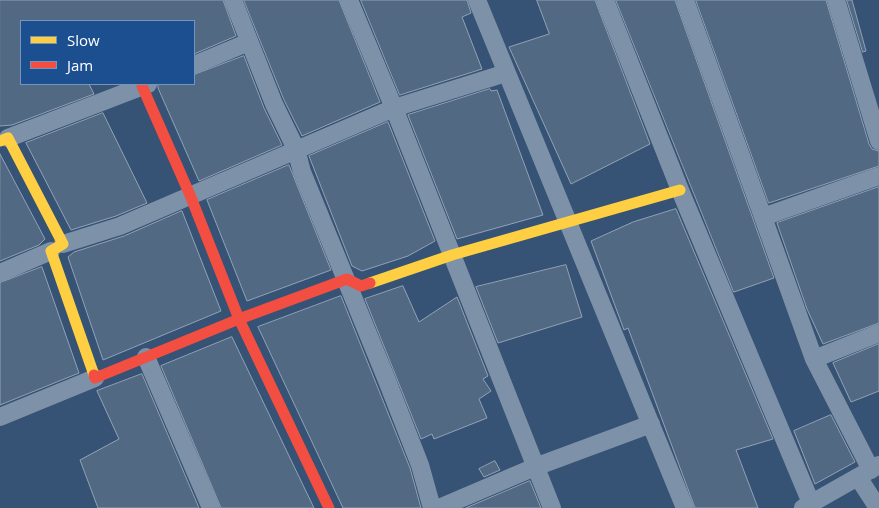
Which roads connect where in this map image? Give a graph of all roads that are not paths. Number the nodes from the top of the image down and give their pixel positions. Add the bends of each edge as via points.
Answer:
1 (233, 0) edge
2 (349, 0) edge
3 (477, 0) edge
4 (605, 0) edge
5 (685, 0) edge
6 (836, 0) edge
7 (249, 42) junction
8 (195, 65) edge
9 (506, 73) junction
10 (145, 85) edge
11 (394, 108) junction
12 (4, 139) edge
13 (879, 141) edge
14 (296, 149) junction
15 (879, 176) edge
16 (680, 190) junction
17 (190, 195) junction
18 (763, 217) junction
19 (568, 223) junction
20 (57, 248) junction
21 (452, 255) junction
22 (0, 273) edge
23 (347, 279) junction
24 (240, 319) junction
25 (879, 333) edge
26 (146, 357) junction
27 (814, 359) junction
28 (95, 378) junction
29 (0, 417) edge
30 (651, 424) junction
31 (535, 467) junction
32 (869, 471) edge
33 (807, 506) edge
34 (210, 508) edge
35 (329, 508) edge
36 (432, 508) edge
37 (439, 508) edge
38 (552, 508) edge
39 (685, 508) edge
40 (878, 508) edge

1 - 7 street
2 - 11 street
3 - 9 street
4 - 16 street
5 - 18 street
6 - 13 street
7 - 8 street
7 - 14 street
9 - 11 street
9 - 19 street
10 - 12 street
10 - 17 street
11 - 14 street
11 - 21 street
12 - 20 street
14 - 17 street
14 - 23 street via 302,172
15 - 18 street
16 - 19 street
16 - 33 street
17 - 20 street via 120,226
17 - 24 street
18 - 27 street
19 - 21 street
19 - 30 street
20 - 22 street
20 - 28 street
21 - 23 street via 361,286
21 - 31 street
23 - 24 street
23 - 36 street via 420,465
24 - 26 street
24 - 35 street
25 - 27 street
26 - 28 street
26 - 34 street
27 - 32 street
28 - 29 street
30 - 31 street
30 - 39 street
31 - 37 street
31 - 38 street
32 - 33 street
32 - 40 street

